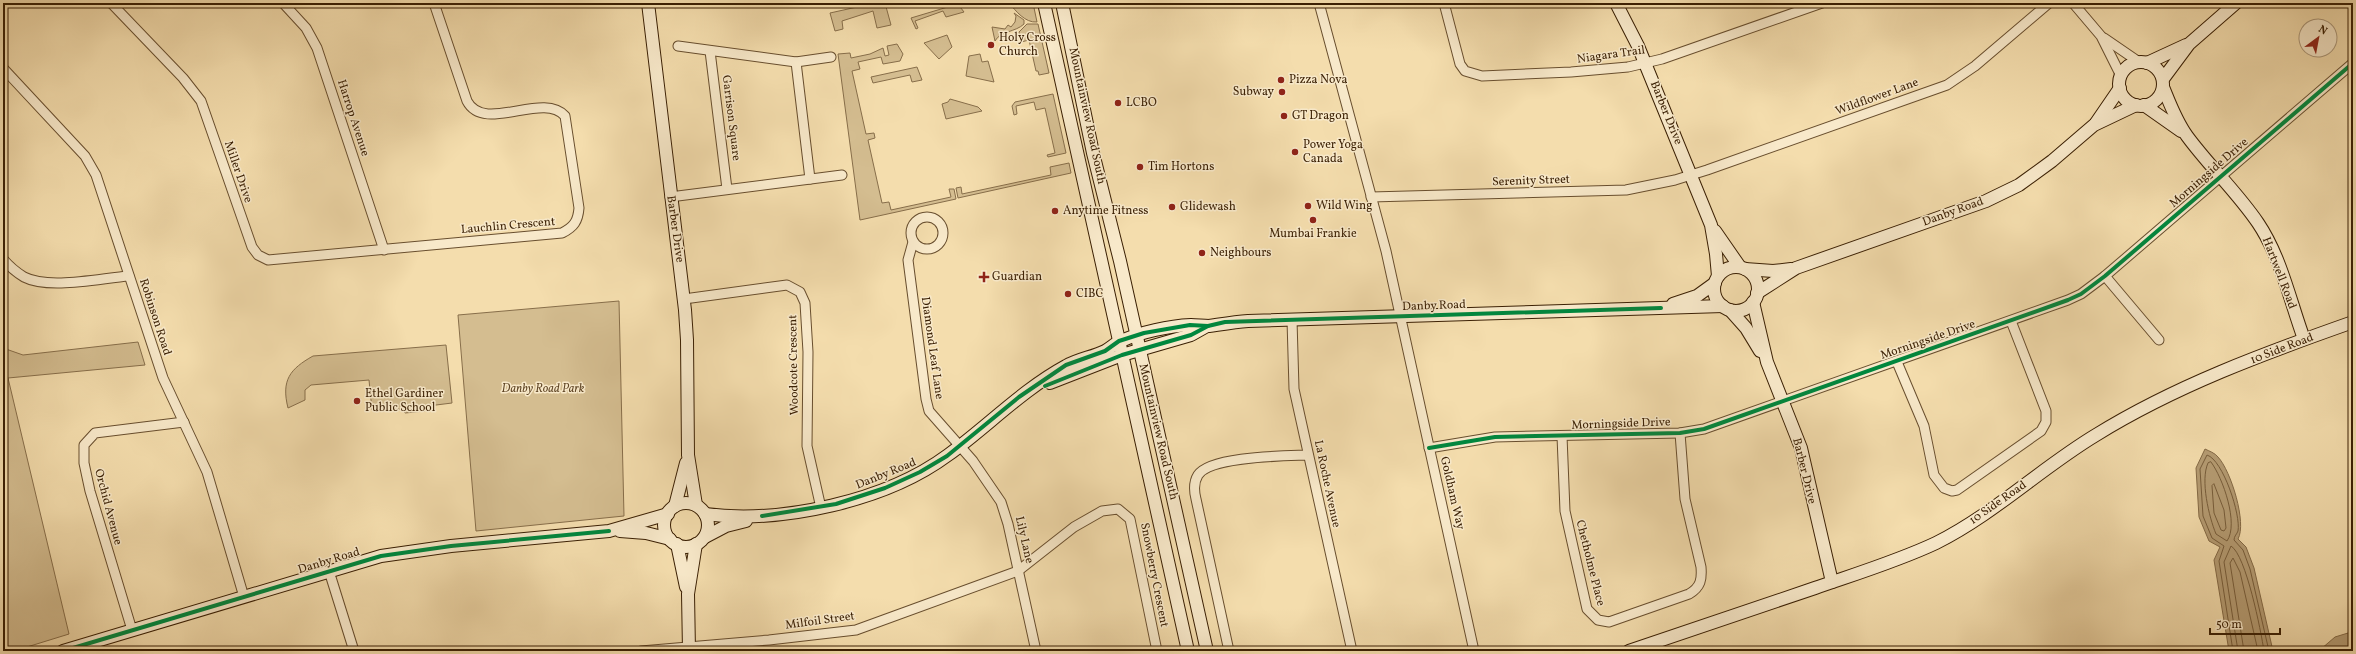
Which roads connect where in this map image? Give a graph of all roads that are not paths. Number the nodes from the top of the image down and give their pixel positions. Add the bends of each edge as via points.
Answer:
1 (111, 3) edge
2 (283, 3) edge
3 (434, 3) edge
4 (648, 3) edge
5 (1044, 3) edge
6 (1062, 3) edge
7 (1319, 3) edge
8 (1444, 3) edge
9 (1616, 3) edge
10 (1822, 3) edge
11 (2049, 3) edge
12 (2073, 3) edge
13 (2236, 3) edge
14 (2101, 36) junction
15 (2189, 44) junction
16 (678, 46) dead end
17 (710, 51) junction
18 (831, 57) dead end
19 (796, 62) junction
20 (2143, 62) junction
21 (1646, 63) junction
22 (2353, 64) edge
23 (3, 68) edge
24 (2121, 82) junction
25 (2163, 83) junction
26 (2140, 105) junction
27 (2094, 125) junction
28 (2187, 136) junction
29 (842, 175) dead end
30 (1691, 175) junction
31 (2221, 176) junction
32 (810, 179) junction
33 (727, 189) junction
34 (670, 197) junction
35 (1371, 197) junction
36 (1711, 225) junction
37 (913, 242) dead end
38 (384, 250) junction
39 (3, 258) edge
40 (1742, 268) junction
41 (1796, 268) junction
42 (129, 276) junction
43 (2105, 276) junction
44 (1716, 280) junction
45 (1755, 297) junction
46 (684, 299) junction
47 (1661, 308) junction
48 (1726, 308) junction
49 (1400, 317) junction
50 (1292, 320) junction
51 (2011, 321) junction
52 (2353, 322) edge
53 (1208, 326) junction
54 (1136, 335) junction
55 (2304, 339) junction
56 (2159, 340) dead end
57 (1119, 341) junction
58 (1140, 350) junction
59 (1122, 355) junction
60 (1767, 362) junction
61 (1897, 362) junction
62 (1019, 397) junction
63 (1783, 401) junction
64 (184, 422) junction
65 (1680, 433) junction
66 (1562, 436) junction
67 (959, 447) junction
68 (1429, 448) junction
69 (1308, 454) junction
70 (688, 455) junction
71 (696, 505) junction
72 (821, 508) junction
73 (671, 510) junction
74 (706, 514) junction
75 (762, 516) junction
76 (609, 531) junction
77 (700, 541) junction
78 (673, 542) junction
79 (329, 571) junction
80 (1018, 571) junction
81 (1832, 582) junction
82 (688, 594) junction
83 (244, 598) junction
84 (132, 630) junction
85 (689, 649) edge
86 (63, 651) edge
87 (354, 651) edge
88 (641, 651) edge
89 (1036, 651) edge
90 (1157, 651) edge
91 (1188, 651) edge
92 (1207, 651) edge
93 (1229, 651) edge
94 (1352, 651) edge
95 (1474, 651) edge
96 (1629, 651) edge

1 - 38 street, Miller Drive via 183,78 201,101 252,247 258,255 268,260
2 - 38 street, Harrop Avenue via 306,28 317,48
3 - 38 street, Lauchlin Crescent via 467,101 472,109 486,114 548,108 561,111 565,116 579,208 578,219 571,228 562,233
4 - 34 street, Barber Drive
5 - 57 street, Mountainview Road South
6 - 54 street, Mountainview Road South via 1093,152
7 - 35 street
8 - 21 street, Niagara Trail via 1460,64 1473,74 1482,76 1579,72
9 - 21 street, Barber Drive
10 - 21 street, Niagara Trail
11 - 30 street, Wildflower Lane via 1975,66 1947,85
12 - 14 street
13 - 15 street
14 - 20 street
14 - 24 street
15 - 20 street
15 - 25 street
16 - 17 street
17 - 19 street
17 - 33 street, Garrison Square
18 - 19 street
19 - 32 street
20 - 24 street via 2128,66
20 - 25 street via 2157,69
21 - 30 street, Barber Drive
22 - 31 street, Morningside Drive
23 - 42 street, Robinson Road via 88,161 96,175
24 - 26 street via 2126,99
24 - 27 street, Danby Road
25 - 26 street via 2156,100
25 - 28 street, Hartwell Road via 2172,111
26 - 27 street, Danby Road
26 - 28 street, Hartwell Road
27 - 41 street, Danby Road via 2052,161 2013,188 1986,201
28 - 31 street, Hartwell Road
29 - 32 street
30 - 35 street, Serenity Street via 1617,191
30 - 36 street, Barber Drive
31 - 43 street, Morningside Drive
31 - 55 street, Hartwell Road via 2250,211 2266,237 2277,259
32 - 33 street
33 - 34 street
34 - 46 street, Barber Drive
35 - 49 street
36 - 40 street, Barber Drive
36 - 44 street, Barber Drive via 1716,254
37 - 67 street, Diamond Leaf Lane via 908,260 926,399 929,411
39 - 42 street via 16,272 37,281 61,282
40 - 41 street, Danby Road via 1773,271
40 - 44 street via 1727,269
40 - 45 street via 1756,282
41 - 45 street, Danby Road
42 - 64 street, Robinson Road via 163,378
43 - 51 street, Morningside Drive via 2075,297
43 - 56 street
44 - 47 street, Danby Road via 1697,296
44 - 48 street via 1715,296
45 - 48 street via 1743,309
45 - 60 street, Barber Drive
46 - 70 street, Barber Drive
46 - 72 street, Woodcote Crescent via 787,285 800,292 804,303 808,352 807,446
47 - 48 street, Danby Road
47 - 49 street, Danby Road
48 - 60 street, Barber Drive via 1746,328
49 - 50 street, Danby Road
49 - 68 street, Goldham Way
50 - 53 street, Danby Road via 1225,322
50 - 69 street, La Roche Avenue via 1294,389
51 - 61 street, Morningside Drive
51 - 61 street via 2046,411 2046,422 2041,431 1963,488 1952,491 1944,488 1934,475 1924,426
52 - 55 street, 10 Side Road
53 - 54 street, Danby Road via 1190,325
53 - 58 street, Danby Road via 1191,335
54 - 57 street, Danby Road
54 - 58 street, Mountainview Road South
55 - 81 street, 10 Side Road via 2182,389 2136,411 2093,436 1975,520 1935,543
57 - 59 street, Mountainview Road South
57 - 62 street, Danby Road via 1105,351 1066,366
58 - 59 street, Danby Road
58 - 92 street, Mountainview Road South
59 - 62 street, Danby Road
59 - 91 street, Mountainview Road South
60 - 63 street, Barber Drive
61 - 63 street, Morningside Drive
62 - 67 street, Danby Road
63 - 65 street, Morningside Drive via 1704,429
63 - 81 street, Barber Drive via 1801,448 1809,493
64 - 83 street, Robinson Road via 207,472
64 - 84 street, Orchid Avenue via 95,433 84,445 84,463 90,491
65 - 66 street, Morningside Drive
65 - 66 street, Chetholme Place via 1685,499 1702,578 1700,585 1689,594 1609,622 1598,620 1587,608 1565,511
66 - 68 street, Morningside Drive via 1495,437
67 - 72 street, Danby Road via 904,480
67 - 80 street, Lily Lane via 985,477 1001,502
68 - 95 street, Goldham Way
69 - 93 street via 1231,460 1203,470 1197,476 1194,487 1196,499
69 - 94 street, La Roche Avenue
70 - 71 street, Barber Drive
70 - 73 street, Barber Drive
71 - 73 street via 688,503
71 - 74 street
72 - 75 street, Danby Road
73 - 76 street, Danby Road
73 - 78 street via 665,525
74 - 75 street, Danby Road via 725,517
74 - 77 street via 708,528
75 - 77 street, Danby Road via 726,526
76 - 78 street, Danby Road via 646,533
76 - 79 street, Danby Road via 400,552
77 - 78 street via 684,546
77 - 82 street
78 - 82 street
79 - 83 street, Danby Road
79 - 87 street
80 - 85 street, Milfoil Street via 856,630
80 - 89 street, Lily Lane
80 - 90 street, Snowberry Crescent via 1089,518 1110,509 1124,512 1130,519
81 - 96 street, 10 Side Road
82 - 85 street
83 - 84 street, Danby Road
84 - 86 street, Danby Road
85 - 88 street, Milfoil Street

